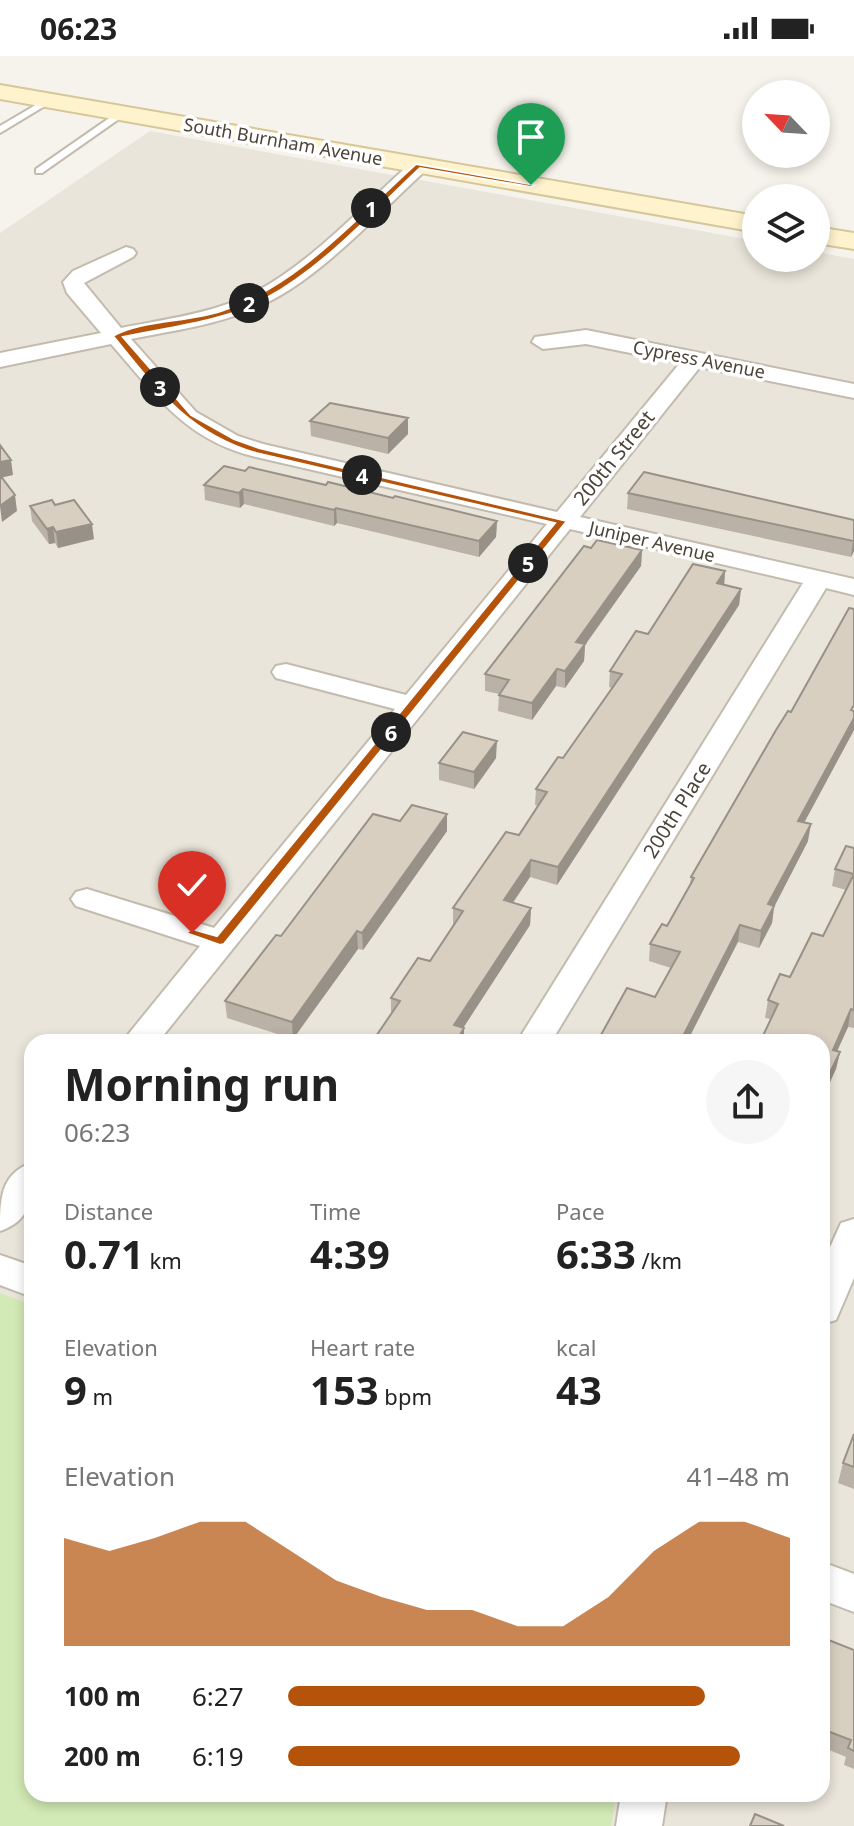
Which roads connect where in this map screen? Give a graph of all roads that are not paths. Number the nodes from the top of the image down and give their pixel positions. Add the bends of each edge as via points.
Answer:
1 (5, 96) edge
2 (49, 101) junction
3 (121, 114) junction
4 (0, 130) edge
5 (419, 166) junction
6 (39, 171) dead end
7 (742, 222) edge
8 (830, 237) edge
9 (854, 241) edge
10 (126, 253) dead end
11 (117, 336) junction
12 (543, 342) dead end
13 (695, 359) junction
14 (0, 360) edge
15 (854, 391) edge
16 (562, 521) junction
17 (819, 579) junction
18 (854, 587) edge
19 (286, 672) dead end
20 (413, 705) junction
21 (87, 899) dead end
22 (220, 941) junction
23 (145, 1034) edge
24 (539, 1034) edge
25 (24, 1186) edge
26 (0, 1217) edge
27 (853, 1235) edge
28 (0, 1269) edge
29 (24, 1279) edge
30 (830, 1290) edge
31 (830, 1584) edge
32 (854, 1593) edge
33 (643, 1802) edge
34 (639, 1826) edge

1 - 2 main road, South Burnham Avenue
2 - 3 main road, South Burnham Avenue
2 - 4 lane
3 - 5 main road, South Burnham Avenue
3 - 6 lane
5 - 7 main road, South Burnham Avenue
5 - 11 street via 303,270 261,298 222,314
8 - 9 main road
10 - 11 street, Juniper Avenue via 73,282
11 - 14 street
11 - 16 street, Juniper Avenue via 188,417 230,441
12 - 13 street, Cypress Avenue via 586,337
13 - 15 street, Cypress Avenue
13 - 16 street, 200th Street
16 - 17 street, Juniper Avenue
16 - 20 street, 200th Street
17 - 18 street, Juniper Avenue
17 - 24 street, 200th Place
19 - 20 street
20 - 22 street, 200th Street
21 - 22 street
22 - 23 street, 200th Street
25 - 26 street
27 - 30 street
28 - 29 street
31 - 32 street
33 - 34 street

